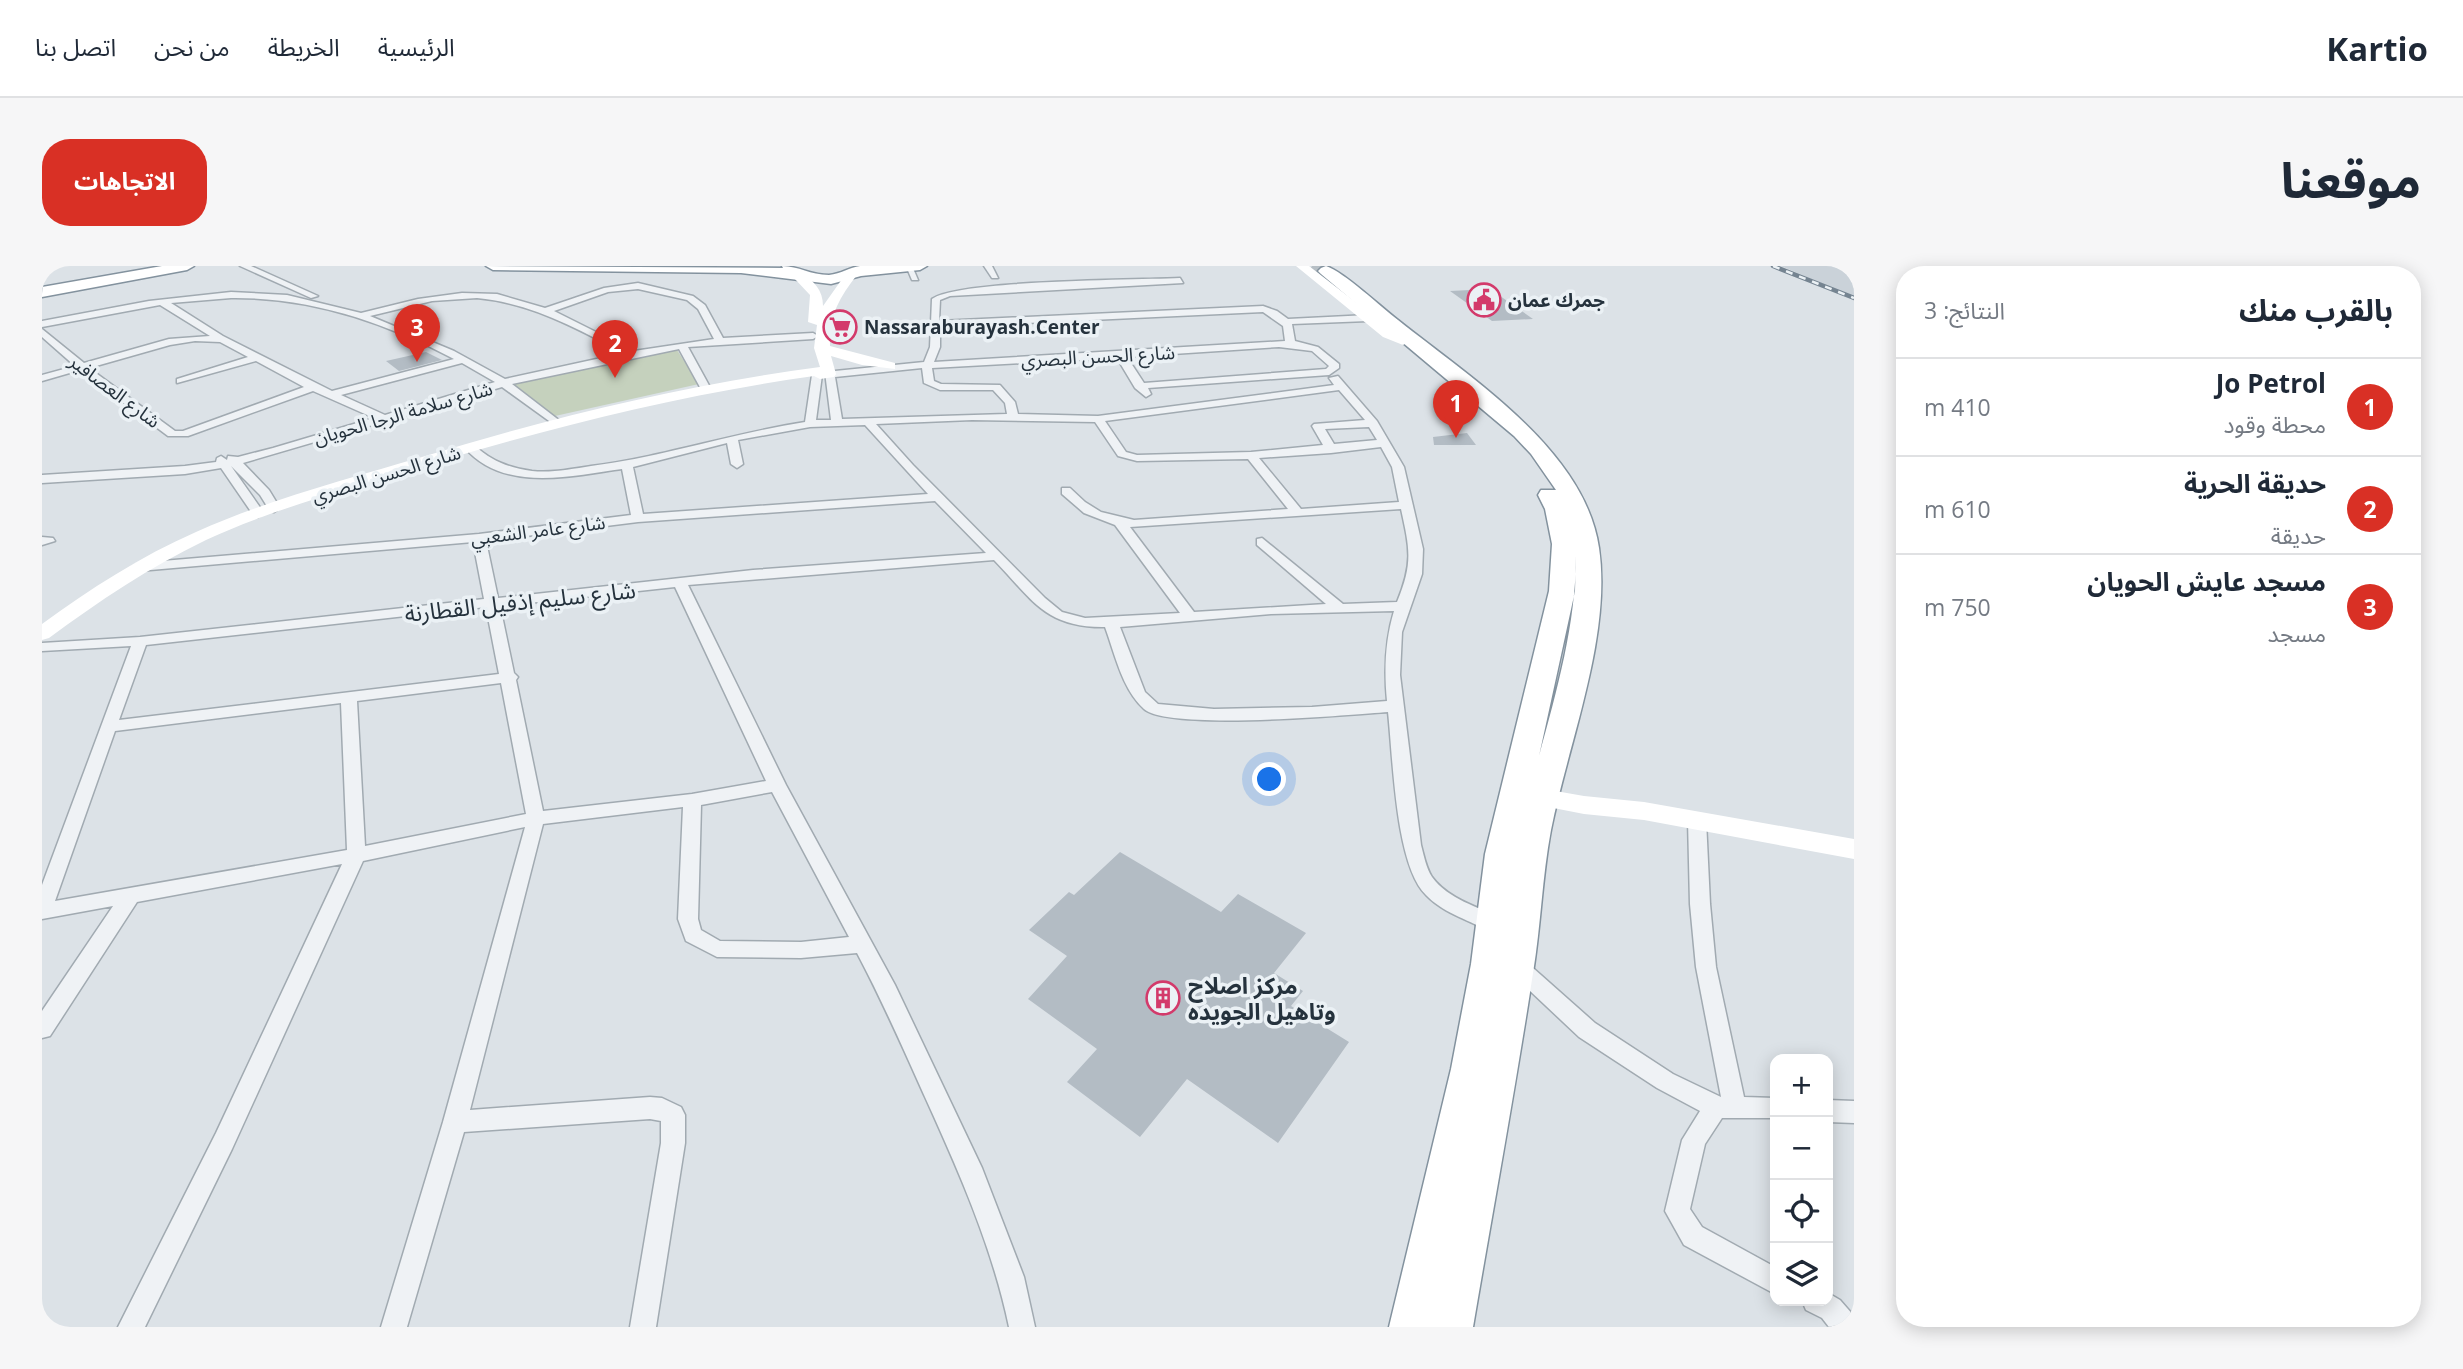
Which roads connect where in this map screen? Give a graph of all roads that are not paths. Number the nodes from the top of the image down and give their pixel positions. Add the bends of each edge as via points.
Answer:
1 (155, 266) edge
2 (187, 266) edge
3 (244, 266) edge
4 (493, 266) edge
5 (988, 266) edge
6 (1320, 267) edge
7 (914, 270) edge
8 (858, 271) edge
9 (794, 272) edge
10 (995, 276) dead end
11 (1180, 281) dead end
12 (42, 289) edge
13 (309, 300) junction
14 (162, 302) junction
15 (545, 311) junction
16 (360, 316) junction
17 (1368, 318) junction
18 (1286, 322) junction
19 (42, 324) edge
20 (937, 324) junction
21 (42, 332) edge
22 (222, 339) junction
23 (720, 341) junction
24 (1290, 342) junction
25 (1409, 342) junction
26 (682, 345) junction
27 (816, 345) junction
28 (633, 354) junction
29 (1121, 356) junction
30 (257, 357) junction
31 (462, 360) junction
32 (927, 365) junction
33 (897, 366) junction
34 (81, 367) junction
35 (823, 372) junction
36 (1329, 372) junction
37 (779, 376) junction
38 (42, 378) edge
39 (756, 380) junction
40 (181, 382) dead end
41 (503, 383) junction
42 (1139, 386) junction
43 (313, 387) junction
44 (1340, 387) junction
45 (706, 389) junction
46 (330, 395) junction
47 (1158, 409) junction
48 (1013, 417) junction
49 (383, 418) junction
50 (1098, 419) junction
51 (867, 421) junction
52 (836, 422) junction
53 (556, 423) junction
54 (1373, 423) junction
55 (810, 424) junction
56 (732, 439) junction
57 (302, 442) junction
58 (1386, 443) junction
59 (471, 448) junction
60 (1331, 450) junction
61 (277, 451) junction
62 (1251, 455) junction
63 (228, 464) junction
64 (737, 464) dead end
65 (627, 465) junction
66 (152, 473) junction
67 (246, 474) junction
68 (42, 479) edge
69 (1066, 491) dead end
70 (938, 497) junction
71 (261, 504) junction
72 (1406, 505) junction
73 (1297, 512) junction
74 (638, 518) junction
75 (1120, 523) junction
76 (480, 538) junction
77 (1262, 542) dead end
78 (998, 556) junction
79 (139, 567) junction
80 (681, 583) junction
81 (494, 604) junction
82 (1402, 606) junction
83 (1338, 607) junction
84 (1190, 617) junction
85 (1111, 623) junction
86 (42, 634) edge
87 (139, 641) junction
88 (42, 648) edge
89 (510, 677) junction
90 (349, 698) junction
91 (1394, 706) junction
92 (108, 727) junction
93 (777, 785) junction
94 (1531, 787) junction
95 (692, 800) junction
96 (536, 818) junction
97 (1697, 820) junction
98 (1854, 849) edge
99 (356, 855) junction
100 (130, 896) junction
101 (42, 911) edge
102 (1494, 924) junction
103 (862, 944) junction
104 (1516, 965) junction
105 (42, 1029) edge
106 (1725, 1106) junction
107 (1770, 1108) edge
108 (1833, 1111) edge
109 (1854, 1112) edge
110 (455, 1122) junction
111 (1770, 1278) edge
112 (1826, 1306) edge
113 (131, 1327) edge
114 (394, 1327) edge
115 (643, 1327) edge
116 (1022, 1327) edge
117 (1413, 1327) edge
118 (1450, 1327) edge
119 (1846, 1327) edge

1 - 12 highway
2 - 12 highway
3 - 13 street via 314,295
4 - 9 highway
5 - 10 street
6 - 17 street
6 - 25 highway
7 - 8 highway
8 - 9 highway via 819,279
8 - 27 street via 838,287 830,301
9 - 27 street via 812,285 817,295
11 - 20 street via 948,294 934,304
13 - 14 street, شارع سلامة الرجا الحويان via 240,295
13 - 16 street, شارع سلامة الرجا الحويان
14 - 19 street, شارع سلامة الرجا الحويان
14 - 22 street
15 - 16 street via 495,297 460,295
15 - 23 street via 627,286 690,298 702,307
15 - 28 street
16 - 31 street, شارع سلامة الرجا الحويان
17 - 18 street
17 - 25 street
18 - 20 street via 1271,311 1254,309
18 - 24 street via 1293,337
20 - 32 street via 935,353
21 - 34 street, شارع العصافير
22 - 30 street
22 - 34 street via 182,339
23 - 26 street, شارع سلامة الرجا الحويان
23 - 27 street, شارع سلامة الرجا الحويان
24 - 29 street, شارع الحسن البصري
24 - 36 street via 1319,349 1335,366
25 - 94 highway via 1522,431 1551,465 1581,518 1590,579 1575,665
26 - 28 street, شارع سلامة الرجا الحويان
26 - 45 street
27 - 33 street via 862,361
27 - 35 street
27 - 37 street via 801,365
28 - 41 street, شارع سلامة الرجا الحويان
29 - 32 street, شارع الحسن البصري
29 - 42 street
30 - 40 street
30 - 43 street
31 - 41 street, شارع سلامة الرجا الحويان
31 - 46 street
32 - 33 street, شارع الحسن البصري
32 - 48 street via 933,386 999,388 1010,402
33 - 35 street, شارع الحسن البصري
34 - 38 street
34 - 43 street, شارع العصافير via 177,434
35 - 37 street, شارع الحسن البصري
35 - 39 street, شارع الحسن البصري
35 - 52 street
35 - 55 street
36 - 42 street
36 - 44 street
37 - 39 street, شارع الحسن البصري
39 - 45 street, شارع الحسن البصري
41 - 49 street, شارع سلامة الرجا الحويان
41 - 53 street, شارع سلامة الرجا الحويان
42 - 47 street
43 - 46 street
44 - 47 street
44 - 54 street
45 - 53 street, شارع الحسن البصري
46 - 49 street
47 - 50 street
48 - 50 street
48 - 51 street
49 - 57 street, شارع سلامة الرجا الحويان
50 - 62 street via 1111,442 1129,457
51 - 52 street
51 - 70 street
52 - 55 street
53 - 59 street, شارع الحسن البصري
54 - 58 street
54 - 60 street via 1318,426
55 - 56 street
56 - 64 street
56 - 65 street
57 - 61 street, شارع سلامة الرجا الحويان
57 - 63 street, شارع سلامة الرجا الحويان
58 - 60 street
58 - 72 street via 1398,467
59 - 65 street via 484,460 517,473 556,474
59 - 71 street, شارع الحسن البصري via 317,495
60 - 62 street
61 - 63 street, شارع سلامة الرجا الحويان
61 - 67 street
62 - 73 street
63 - 66 street, شارع سلامة الرجا الحويان
63 - 66 street, شارع سلامة الرجا الحويان via 210,471
63 - 67 street
63 - 71 street
65 - 74 street
66 - 68 street, شارع سلامة الرجا الحويان
67 - 71 street
69 - 75 street via 1090,513
70 - 74 street, شارع عامر الشعبي
70 - 78 street
71 - 79 street
72 - 73 street
72 - 82 street via 1416,563
73 - 75 street
74 - 76 street, شارع عامر الشعبي
75 - 84 street
76 - 79 street, شارع عامر الشعبي
76 - 81 street
77 - 83 street
78 - 80 street, شارع سليم إذفيل القطارنة
78 - 85 street via 1049,611 1076,622
79 - 86 street
80 - 81 street, شارع سليم إذفيل القطارنة
80 - 93 street
81 - 87 street, شارع سليم إذفيل القطارنة
81 - 89 street
82 - 83 street
82 - 91 street via 1395,632
83 - 84 street
84 - 85 street
85 - 91 street via 1138,694 1163,712 1312,712
87 - 88 street, شارع سليم إذفيل القطارنة
87 - 92 street
89 - 90 street
89 - 96 street
90 - 92 street
90 - 99 street
91 - 102 street via 1419,871 1436,892
92 - 101 street
93 - 95 street
93 - 103 street
94 - 97 street
94 - 102 highway via 1502,854
94 - 104 highway via 1534,832
95 - 96 street
95 - 103 street via 688,919 693,936 717,949 801,950
96 - 99 street
96 - 110 street
97 - 98 street
97 - 106 street via 1698,894
99 - 100 street
99 - 113 street via 224,1141
100 - 101 street
100 - 105 street
102 - 117 highway via 1471,1069
103 - 116 street via 973,1176 1011,1277
104 - 106 street via 1587,1030 1665,1082
104 - 118 highway
106 - 107 street
106 - 111 street via 1694,1140 1678,1211 1693,1236
108 - 109 street
110 - 114 street
110 - 115 street via 650,1108 673,1115 673,1143
112 - 119 street

